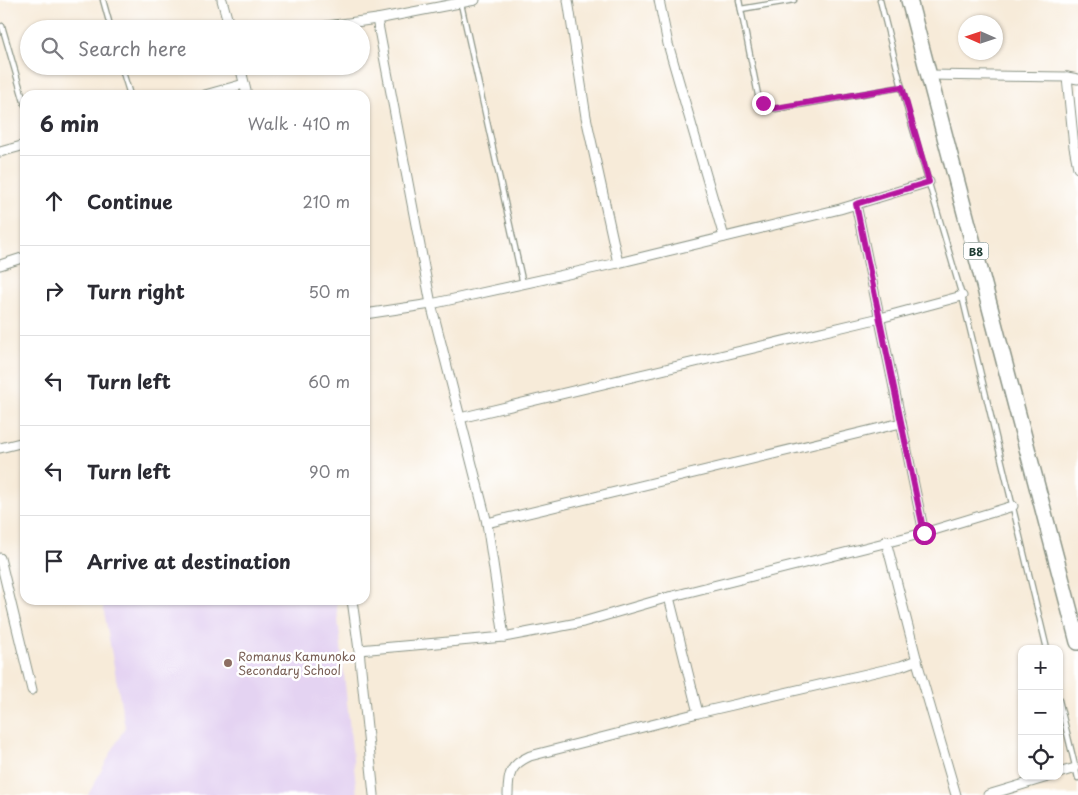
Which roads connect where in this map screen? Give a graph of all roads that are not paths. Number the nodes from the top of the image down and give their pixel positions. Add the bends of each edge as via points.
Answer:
1 (103, 0) edge
2 (222, 0) edge
3 (475, 0) edge
4 (568, 0) edge
5 (659, 0) edge
6 (739, 0) edge
7 (794, 0) edge
8 (880, 0) edge
9 (910, 0) edge
10 (461, 4) junction
11 (741, 9) junction
12 (377, 19) junction
13 (109, 20) edge
14 (228, 20) edge
15 (370, 20) edge
16 (2, 26) dead end
17 (124, 75) edge
18 (242, 75) edge
19 (930, 75) junction
20 (1067, 77) junction
21 (1078, 79) edge
22 (244, 84) junction
23 (902, 87) junction
24 (21, 90) edge
25 (129, 90) edge
26 (223, 90) edge
27 (246, 90) edge
28 (20, 146) edge
29 (0, 152) edge
30 (1078, 168) edge
31 (929, 182) junction
32 (856, 204) junction
33 (724, 237) junction
34 (20, 259) edge
35 (618, 263) junction
36 (0, 265) edge
37 (523, 284) junction
38 (962, 296) junction
39 (431, 304) junction
40 (370, 313) edge
41 (880, 318) junction
42 (460, 418) junction
43 (902, 423) junction
44 (20, 443) edge
45 (0, 448) edge
46 (1013, 506) junction
47 (487, 523) junction
48 (924, 533) junction
49 (886, 541) junction
50 (0, 558) edge
51 (669, 597) junction
52 (11, 602) junction
53 (0, 603) edge
54 (353, 605) edge
55 (504, 637) junction
56 (1078, 642) edge
57 (1046, 645) edge
58 (359, 650) junction
59 (917, 660) junction
60 (32, 690) dead end
61 (698, 713) junction
62 (1063, 717) edge
63 (1075, 768) junction
64 (1063, 772) edge
65 (1078, 778) edge
66 (1038, 780) edge
67 (374, 795) edge
68 (508, 795) edge
69 (956, 795) edge
70 (988, 795) edge

1 - 13 lane
2 - 14 street
3 - 10 street
4 - 35 street via 586,117
5 - 33 street via 668,44
6 - 11 lane
7 - 11 lane
8 - 23 lane
9 - 19 highway, B8
10 - 12 street
10 - 37 lane
11 - 23 lane via 758,95 769,108
12 - 15 street
12 - 39 street
16 - 24 lane
17 - 25 lane
18 - 22 street
19 - 20 street
19 - 56 highway, B8
20 - 21 street
20 - 30 street
22 - 26 street
22 - 27 street
23 - 31 lane
28 - 29 street
31 - 32 street
31 - 38 lane
32 - 33 street
32 - 41 street
33 - 35 street
34 - 36 street
35 - 37 street
37 - 39 street
38 - 41 street
38 - 46 lane
39 - 40 street
39 - 42 street
41 - 42 street
41 - 43 street
42 - 47 street
43 - 47 street
43 - 48 street
44 - 45 street
46 - 48 street
46 - 57 lane
47 - 55 street
48 - 49 street
49 - 51 street
49 - 59 street
50 - 52 street
51 - 55 street via 583,622
51 - 61 street
52 - 53 street
52 - 60 street
54 - 58 street
55 - 58 street
58 - 67 street
59 - 61 street
59 - 69 street
61 - 68 street via 520,760 512,767
62 - 63 lane
63 - 64 street
63 - 65 lane
66 - 70 street

